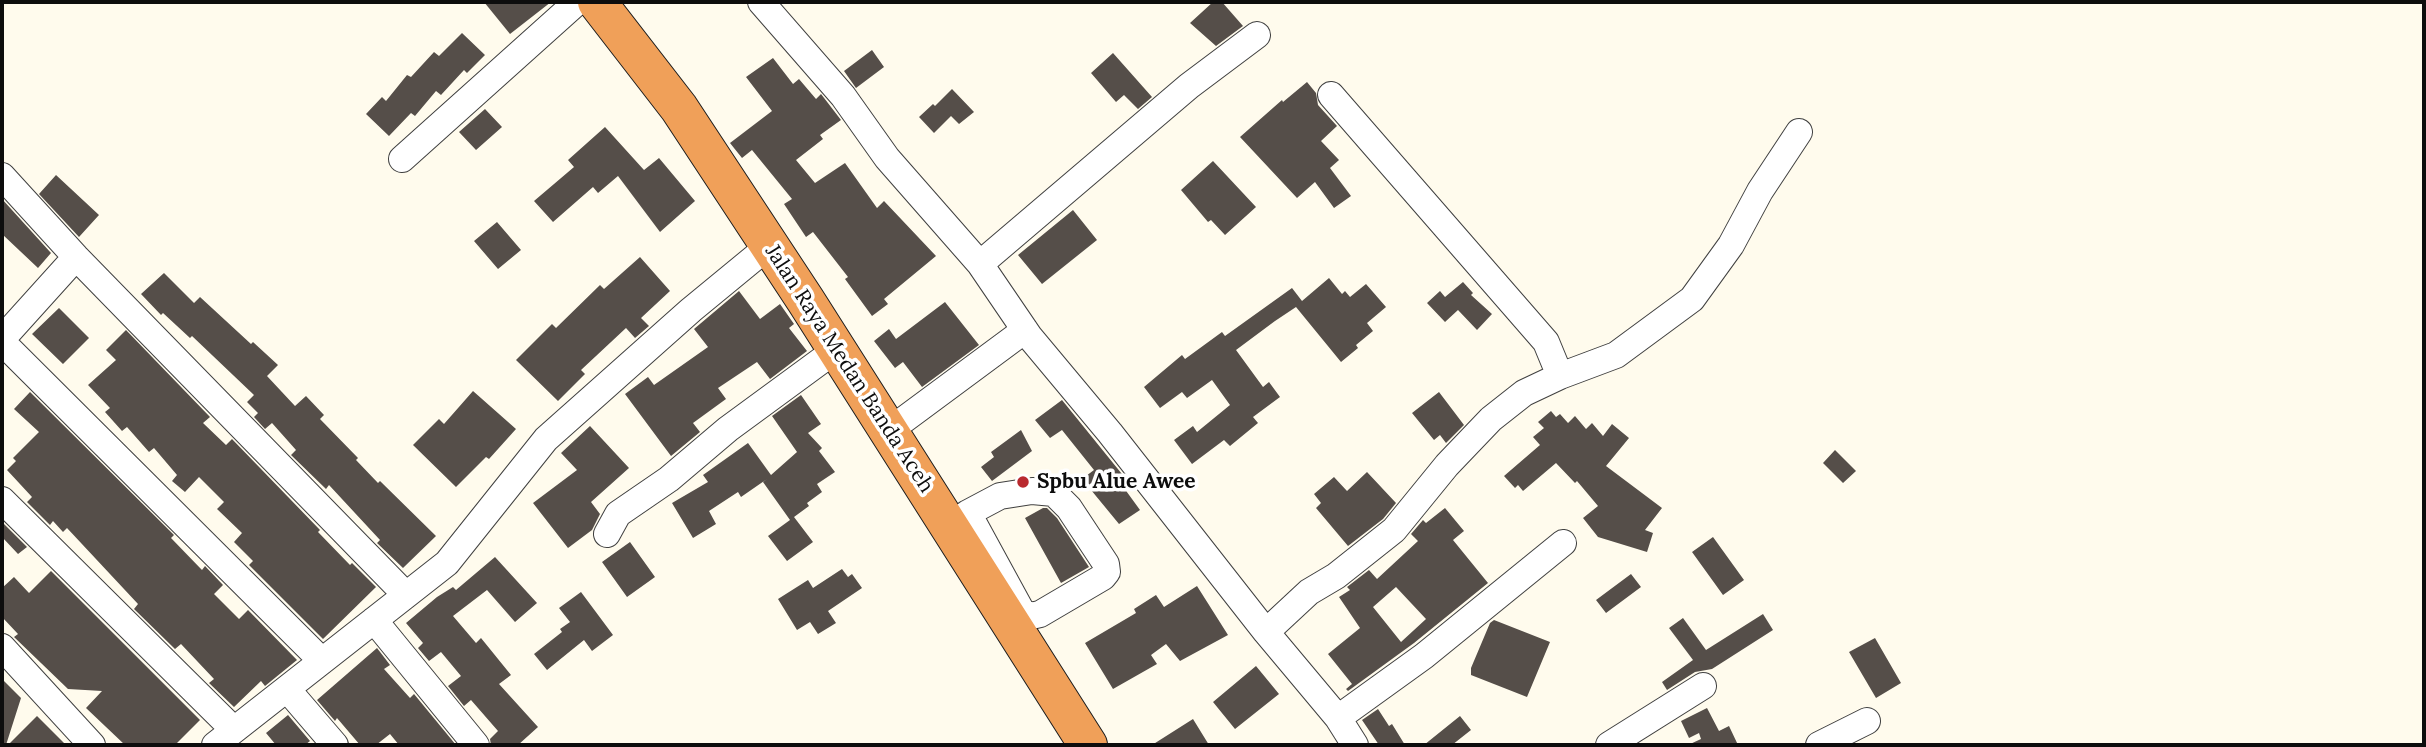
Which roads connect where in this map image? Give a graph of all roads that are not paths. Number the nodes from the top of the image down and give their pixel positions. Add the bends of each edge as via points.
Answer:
1 (577, 2) edge
2 (597, 2) edge
3 (761, 2) edge
4 (1257, 35) dead end
5 (1331, 95) dead end
6 (1799, 132) dead end
7 (402, 159) dead end
8 (2, 176) edge
9 (769, 245) junction
10 (76, 257) junction
11 (980, 264) junction
12 (1025, 330) junction
13 (2, 341) edge
14 (837, 349) junction
15 (1560, 376) junction
16 (890, 430) junction
17 (2, 500) edge
18 (959, 519) junction
19 (607, 534) dead end
20 (1563, 542) dead end
21 (406, 595) junction
22 (374, 620) junction
23 (1266, 632) junction
24 (2, 647) edge
25 (322, 661) junction
26 (1703, 686) dead end
27 (287, 689) junction
28 (1338, 718) junction
29 (1867, 721) dead end
30 (225, 738) edge
31 (1832, 742) edge
32 (92, 745) edge
33 (335, 745) edge
34 (476, 745) edge
35 (1088, 745) edge
36 (1355, 745) edge
37 (1609, 745) edge

1 - 7 street
2 - 9 highway, Jalan Raya Medan Banda Aceh via 679,108
3 - 11 street
4 - 11 street via 1189,86
5 - 15 street via 1546,342
6 - 15 street via 1731,245 1692,299 1616,355
8 - 10 street
9 - 14 highway, Jalan Raya Medan Banda Aceh
9 - 21 street via 546,439 447,563
10 - 13 street
10 - 21 street
11 - 12 street
12 - 16 street
12 - 23 street
13 - 25 street
14 - 16 highway, Jalan Raya Medan Banda Aceh
14 - 19 street via 618,514
15 - 23 street via 1524,393 1491,419 1394,530 1309,592
16 - 18 highway, Jalan Raya Medan Banda Aceh
17 - 30 street
18 - 18 street via 1013,492 1054,493 1069,508 1107,572 1031,616 1022,612
18 - 35 highway, Jalan Raya Medan Banda Aceh
20 - 28 street via 1424,656
21 - 22 street
22 - 25 street
22 - 34 street
23 - 28 street
24 - 32 street
25 - 27 street
26 - 37 street
27 - 30 street
27 - 33 street
28 - 36 street
29 - 31 street

